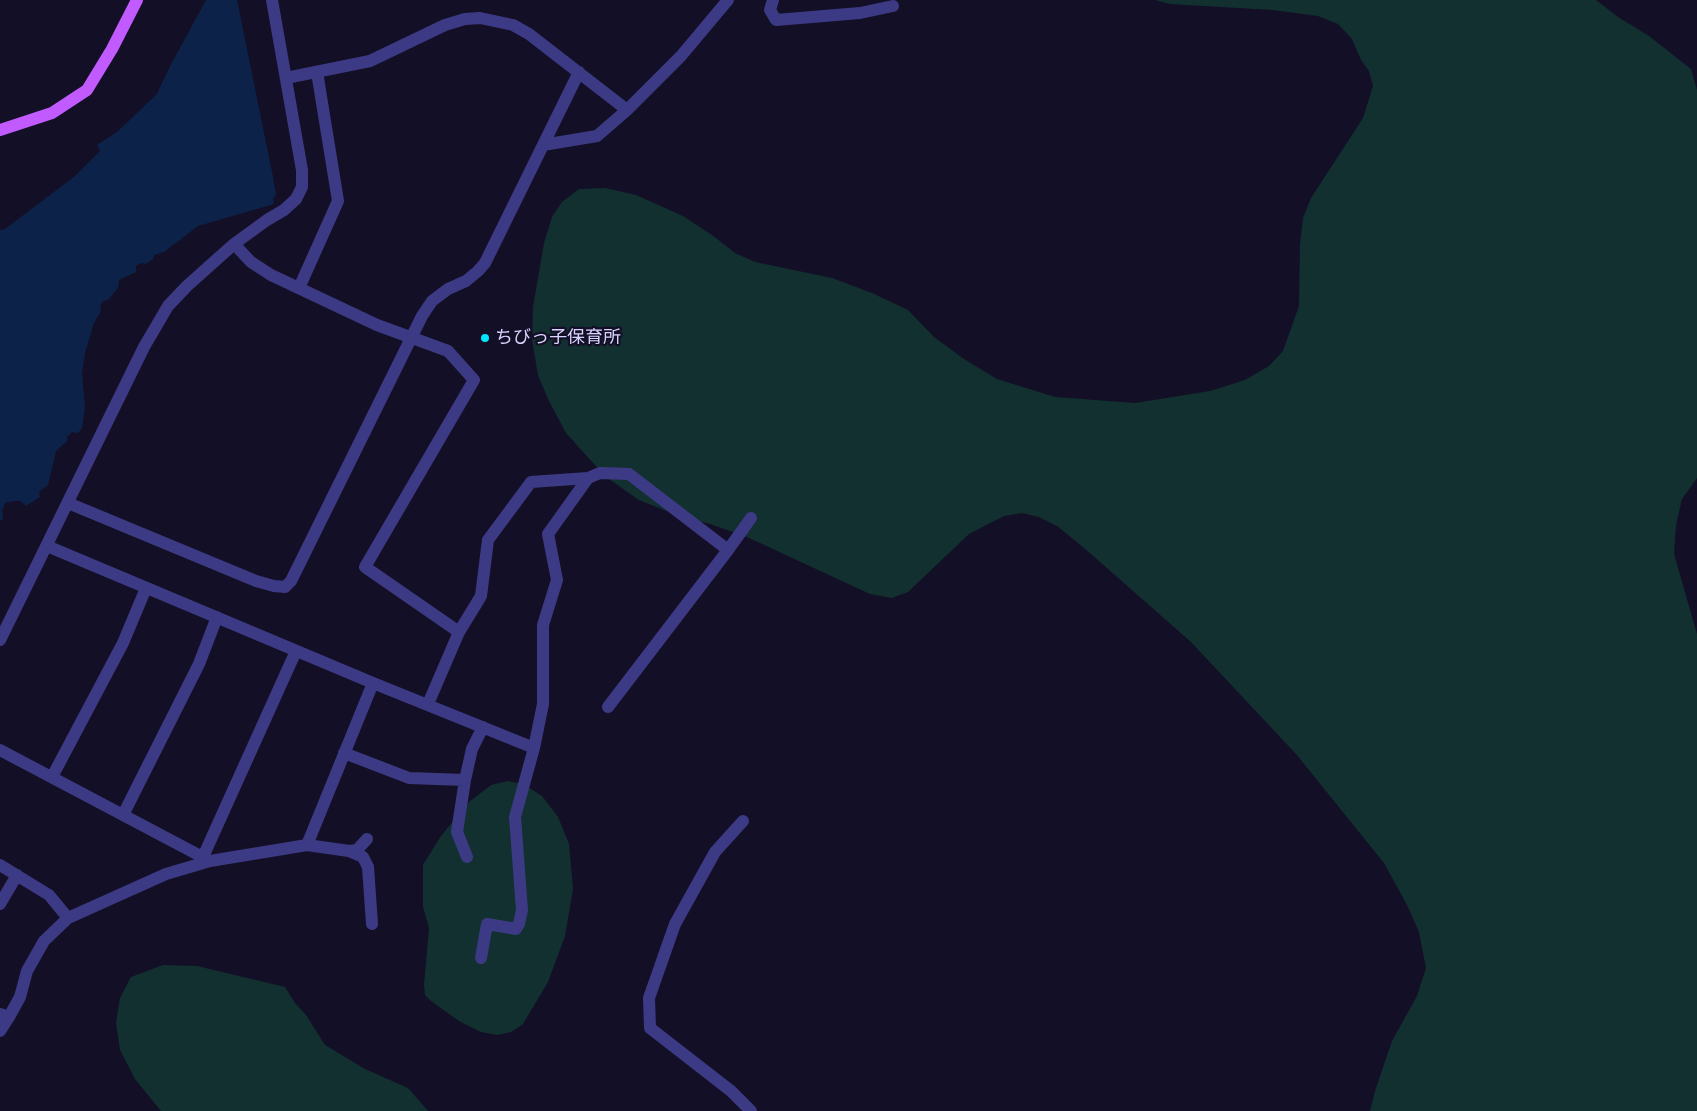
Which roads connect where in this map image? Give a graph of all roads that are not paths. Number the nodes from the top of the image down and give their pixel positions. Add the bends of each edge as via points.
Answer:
1 (138, 0) edge
2 (272, 0) edge
3 (728, 0) edge
4 (774, 0) edge
5 (893, 6) dead end
6 (317, 72) junction
7 (579, 72) junction
8 (286, 78) junction
9 (627, 110) junction
10 (0, 130) edge
11 (543, 145) junction
12 (234, 244) junction
13 (299, 288) junction
14 (411, 337) junction
15 (588, 478) junction
16 (68, 503) junction
17 (751, 518) dead end
18 (47, 546) junction
19 (728, 550) junction
20 (146, 588) junction
21 (217, 617) junction
22 (459, 632) junction
23 (0, 640) edge
24 (296, 650) junction
25 (373, 683) junction
26 (428, 704) junction
27 (608, 707) dead end
28 (483, 727) junction
29 (534, 748) junction
30 (0, 750) edge
31 (344, 753) junction
32 (52, 777) junction
33 (465, 780) junction
34 (123, 815) junction
35 (743, 821) dead end
36 (367, 838) dead end
37 (307, 845) junction
38 (349, 850) junction
39 (467, 857) dead end
40 (206, 859) junction
41 (0, 865) edge
42 (17, 875) junction
43 (0, 904) edge
44 (68, 918) junction
45 (372, 924) dead end
46 (480, 958) dead end
47 (4, 1016) edge
48 (0, 1031) edge
49 (751, 1111) edge

1 - 10 main road via 87,90 52,113
2 - 8 street
3 - 9 street via 680,56
4 - 5 street via 770,10 776,20 860,13
6 - 7 street via 370,61 445,25 480,18 521,29
6 - 8 street
6 - 13 street via 338,201
7 - 9 street
7 - 11 street
8 - 12 street via 302,187 296,200
9 - 11 street via 597,136
11 - 14 street via 486,263 466,281 432,301
12 - 13 street via 251,262
12 - 16 street via 168,306 144,347
13 - 14 street via 376,325
14 - 16 street via 291,581 285,587 256,581
14 - 22 street via 448,351 474,380 365,567
15 - 19 street via 600,473 629,474
15 - 22 street via 530,482 488,540 481,596
15 - 29 street via 548,534 557,580 543,625 542,704
16 - 18 street
17 - 19 street
18 - 20 street
18 - 23 street
19 - 27 street
20 - 21 street
20 - 32 street via 123,643
21 - 24 street
21 - 34 street via 199,664
22 - 26 street
24 - 25 street
24 - 40 street
25 - 26 street
25 - 31 street
26 - 28 street
28 - 29 street
28 - 33 street via 472,749
29 - 46 street via 515,817 522,910 519,924 516,929 487,924
30 - 32 street
31 - 33 street via 409,778
31 - 37 street
32 - 34 street
33 - 39 street via 457,832
34 - 40 street
35 - 49 street via 715,852 675,924 649,998 650,1028 731,1091
36 - 38 street via 357,850
37 - 38 street
37 - 40 street
38 - 45 street via 363,857 368,867
40 - 44 street
41 - 42 street
42 - 43 street
42 - 44 street via 50,895
44 - 47 street via 44,941 27,971 20,997
47 - 48 street

